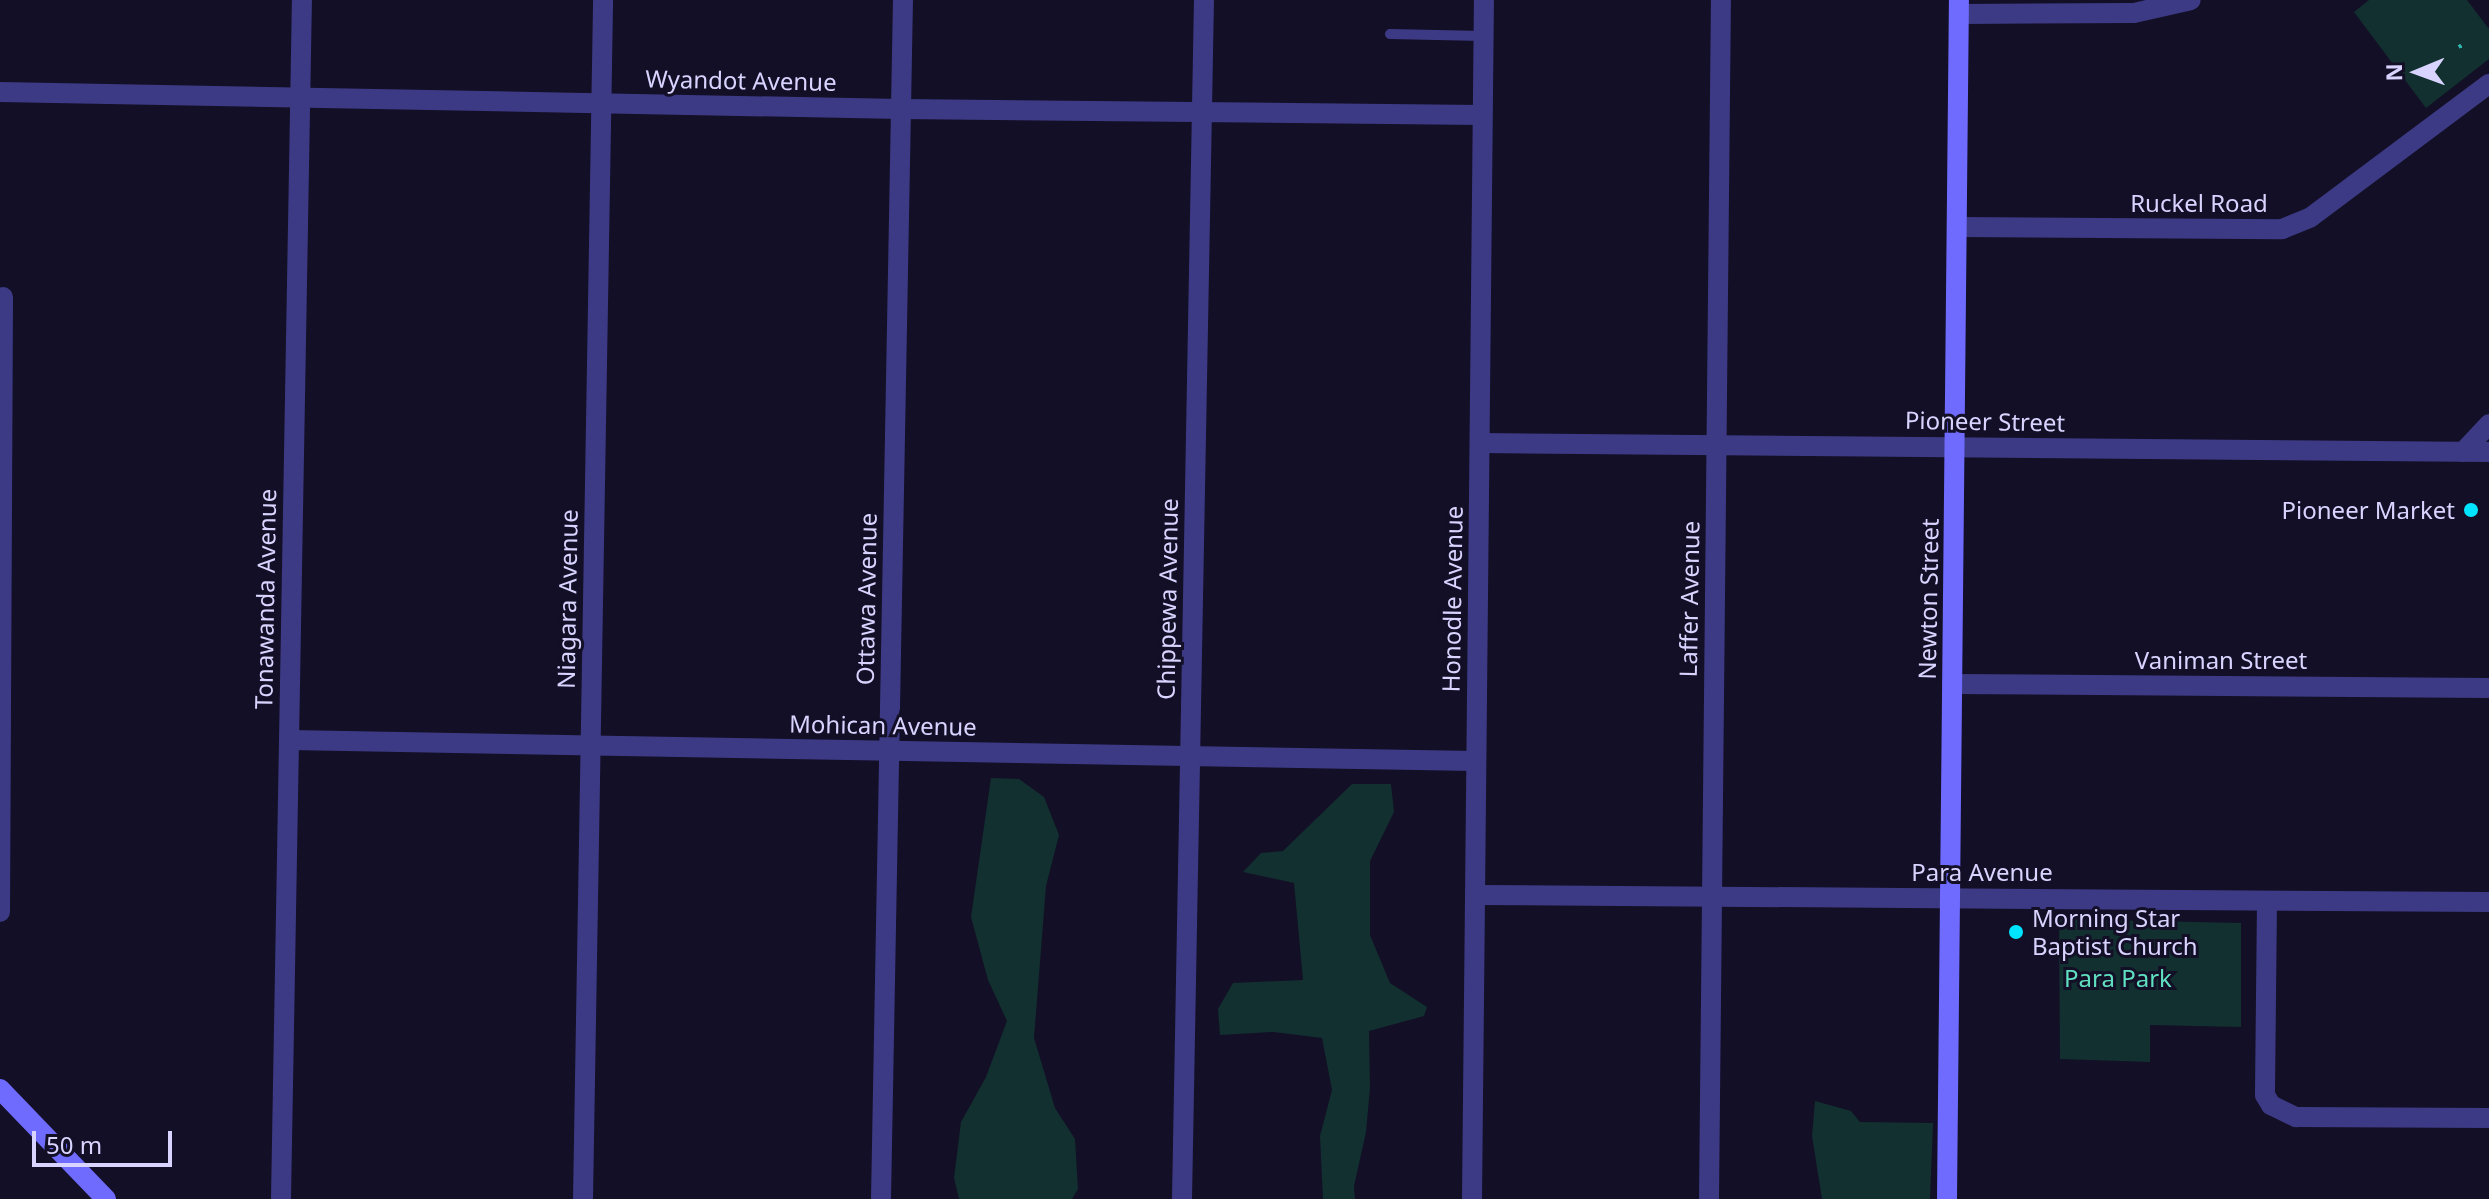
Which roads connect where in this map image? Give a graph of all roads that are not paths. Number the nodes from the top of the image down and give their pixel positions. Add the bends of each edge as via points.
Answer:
1 (302, 0) edge
2 (603, 0) edge
3 (903, 0) edge
4 (1204, 0) edge
5 (1484, 0) edge
6 (1721, 0) edge
7 (2191, 0) edge
8 (1959, 7) edge
9 (1390, 34) dead end
10 (1483, 36) junction
11 (0, 92) edge
12 (2485, 95) edge
13 (302, 98) junction
14 (602, 103) junction
15 (901, 109) junction
16 (1202, 112) junction
17 (1481, 115) junction
18 (1957, 227) junction
19 (3, 297) dead end
20 (0, 408) edge
21 (2489, 424) edge
22 (1481, 443) junction
23 (1716, 445) junction
24 (1956, 448) junction
25 (2463, 452) junction
26 (2489, 452) edge
27 (1952, 684) junction
28 (2489, 688) edge
29 (290, 740) junction
30 (590, 745) junction
31 (888, 751) junction
32 (1190, 756) junction
33 (1475, 761) junction
34 (1712, 894) junction
35 (1475, 895) junction
36 (1951, 899) junction
37 (2267, 901) junction
38 (2489, 902) edge
39 (0, 912) edge
40 (0, 1089) edge
41 (2489, 1118) edge
42 (106, 1199) edge
43 (281, 1199) edge
44 (583, 1199) edge
45 (881, 1199) edge
46 (1182, 1199) edge
47 (1472, 1199) edge
48 (1709, 1199) edge
49 (1947, 1199) edge

1 - 13 street, Tonawanda Avenue
2 - 14 street, Niagara Avenue
3 - 15 street, Ottawa Avenue
4 - 16 street, Chippewa Avenue
5 - 10 street, Honodle Avenue
6 - 23 street, Laffer Avenue
7 - 8 street via 2134,13
8 - 18 street, Newton Street
9 - 10 lane
10 - 17 street, Honodle Avenue
11 - 13 street, Wyandot Avenue
12 - 18 street, Ruckel Road via 2311,217 2282,229
13 - 14 street, Wyandot Avenue
13 - 29 street, Tonawanda Avenue
14 - 15 street, Wyandot Avenue
14 - 30 street, Niagara Avenue
15 - 16 street, Wyandot Avenue
15 - 31 street, Ottawa Avenue
16 - 17 street, Wyandot Avenue
16 - 32 street, Chippewa Avenue
17 - 22 street, Honodle Avenue
18 - 24 street, Newton Street
19 - 20 street
20 - 39 street
21 - 25 street
22 - 23 street, Pioneer Street
22 - 33 street, Honodle Avenue
23 - 24 street, Pioneer Street
23 - 34 street, Laffer Avenue
24 - 25 street, Pioneer Street
24 - 27 street, Newton Street
25 - 26 street, Pioneer Street
27 - 28 street, Vaniman Street
27 - 36 street, Newton Street
29 - 30 street, Mohican Avenue
29 - 43 street, Tonawanda Avenue
30 - 31 street, Mohican Avenue
30 - 44 street, Niagara Avenue
31 - 32 street, Mohican Avenue
31 - 45 street, Ottawa Avenue
32 - 33 street, Mohican Avenue
32 - 46 street, Chippewa Avenue
33 - 35 street, Honodle Avenue
34 - 35 street, Para Avenue
34 - 36 street, Para Avenue
34 - 48 street, Laffer Avenue
35 - 47 street, Honodle Avenue
36 - 37 street, Para Avenue
36 - 49 street, Newton Street
37 - 38 street, Para Avenue
37 - 41 street via 2265,1095 2278,1111 2296,1117
40 - 42 street

